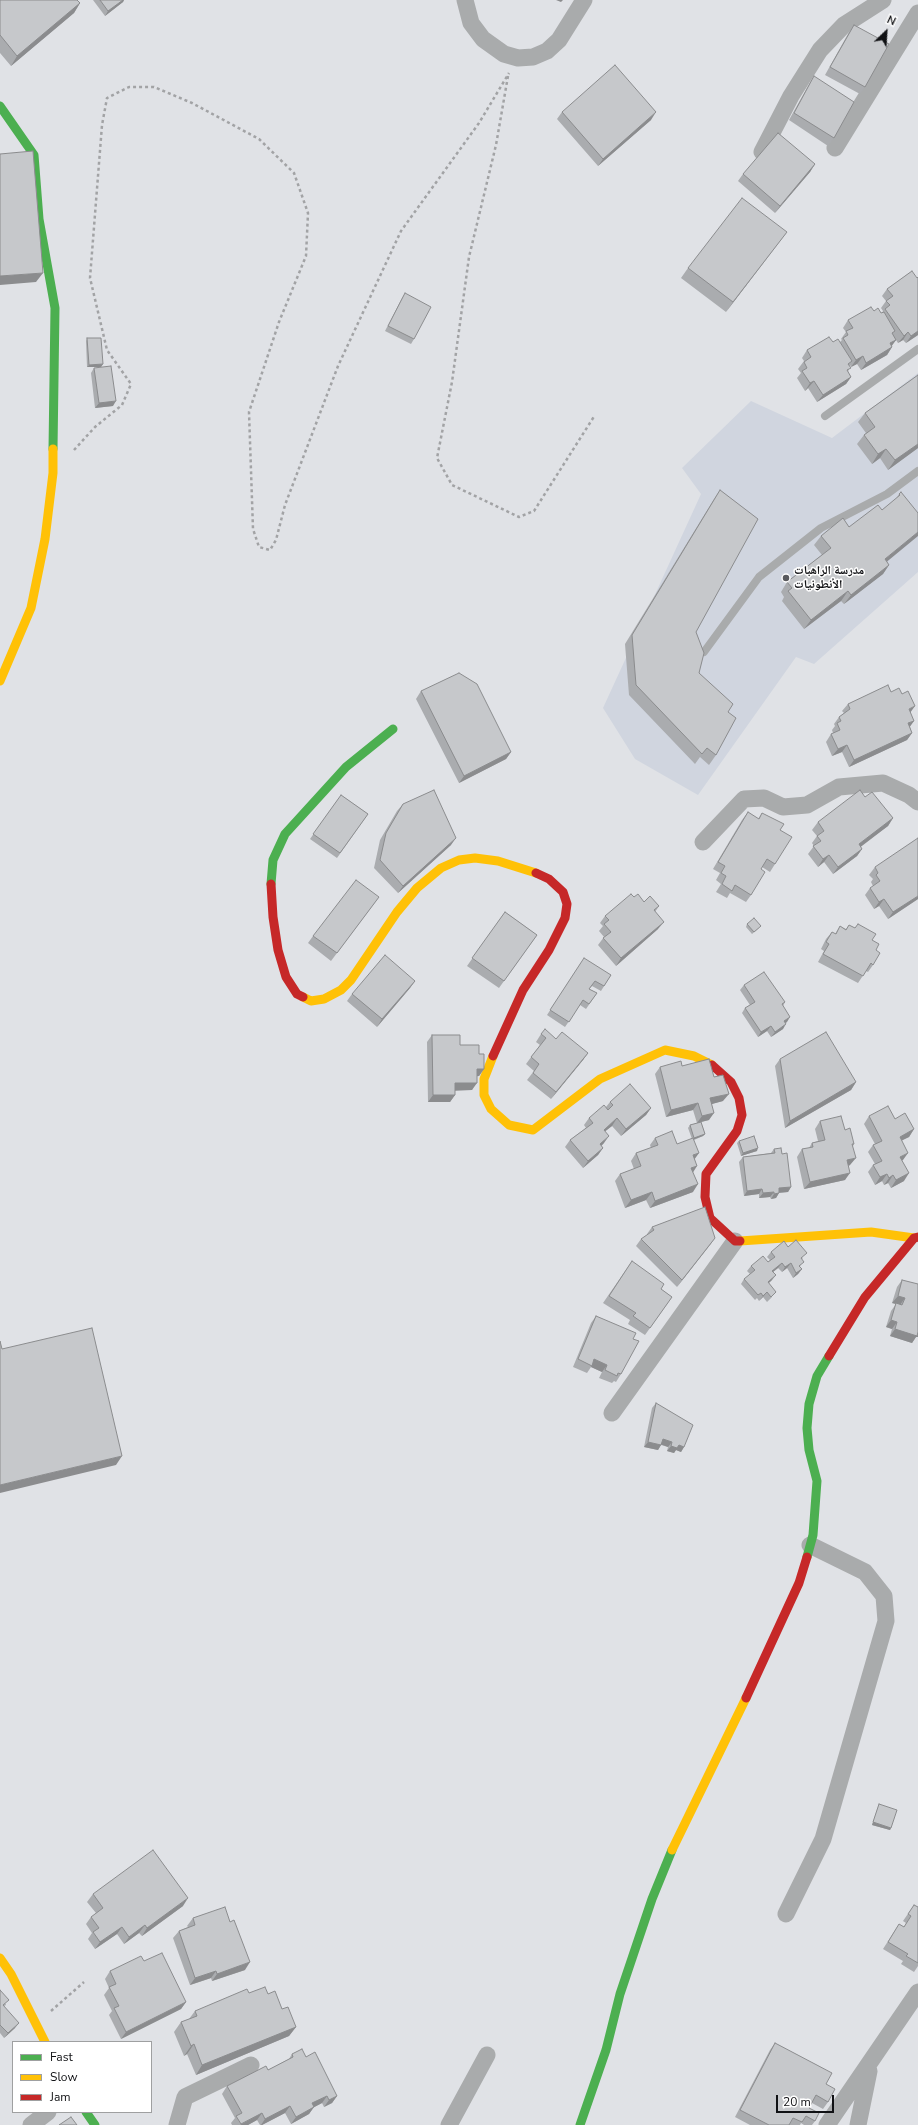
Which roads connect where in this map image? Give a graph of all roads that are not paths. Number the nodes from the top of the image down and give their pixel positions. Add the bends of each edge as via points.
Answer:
1 (465, 0) edge
2 (584, 0) edge
3 (883, 0) edge
4 (918, 13) edge
5 (0, 106) edge
6 (835, 148) edge
7 (762, 152) edge
8 (918, 349) edge
9 (825, 416) dead end
10 (917, 473) edge
11 (704, 652) edge
12 (0, 681) edge
13 (393, 729) dead end
14 (918, 802) edge
15 (703, 842) dead end
16 (916, 1238) edge
17 (735, 1241) junction
18 (612, 1413) dead end
19 (810, 1545) junction
20 (786, 1914) dead end
21 (0, 1958) edge
22 (918, 1992) edge
23 (44, 2041) edge
24 (487, 2055) dead end
25 (252, 2065) dead end
26 (870, 2065) junction
27 (47, 2113) edge
28 (87, 2113) edge
29 (31, 2125) edge
30 (95, 2125) edge
31 (178, 2125) edge
32 (449, 2125) edge
33 (580, 2125) edge
34 (827, 2125) edge
35 (858, 2125) edge

1 - 2 street via 471,23 483,39 504,54 518,58 533,57 547,51 559,40
3 - 7 street via 844,25 820,50 791,96
4 - 6 street
5 - 12 street via 34,155 39,219 55,308 53,473 45,539 31,608
8 - 9 lane
10 - 11 lane via 887,494 821,528 759,577
13 - 17 street via 346,767 319,796 286,834 273,860 273,917 278,950 286,977 297,994 311,1001 324,999 341,990 351,980 402,906 417,888 441,868 459,860 475,858 504,862 549,879 562,892 567,904 565,918 549,950 523,990 484,1079 484,1095 491,1109 509,1125 533,1130 600,1079 665,1050 694,1056 713,1066 730,1082 739,1098 742,1115 736,1130 706,1174 705,1197 710,1218
14 - 15 street via 883,783 839,787 808,806 783,807 764,798 744,799
16 - 17 street via 871,1232
16 - 19 street via 865,1297 817,1376 809,1404 808,1428 809,1450 817,1481 813,1536
17 - 18 street
19 - 20 street via 865,1572 884,1596 886,1621 823,1839
19 - 33 street via 799,1583 784,1618 673,1847 652,1899 620,1994 606,2050
21 - 23 street via 11,1974
22 - 26 street
24 - 32 street
25 - 31 street via 185,2097
26 - 34 street
26 - 35 street
27 - 29 street
28 - 30 street

